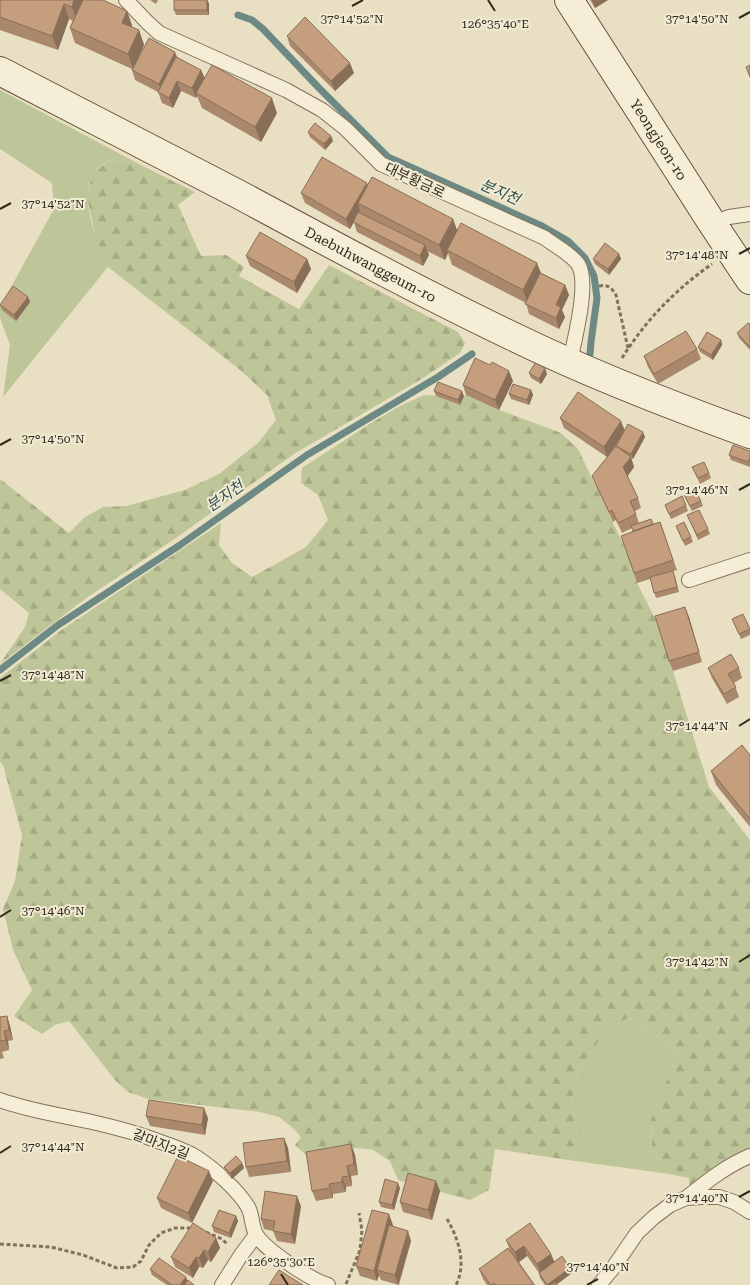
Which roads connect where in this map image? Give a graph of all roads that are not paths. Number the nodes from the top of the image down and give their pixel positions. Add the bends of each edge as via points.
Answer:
1 (126, 0) edge
2 (569, 0) edge
3 (0, 71) edge
4 (750, 214) edge
5 (712, 223) junction
6 (750, 280) edge
7 (570, 362) junction
8 (750, 434) edge
9 (750, 560) edge
10 (688, 580) dead end
11 (0, 1100) edge
12 (750, 1156) edge
13 (686, 1198) junction
14 (750, 1212) edge
15 (256, 1235) junction
16 (222, 1285) edge
17 (328, 1285) edge
18 (598, 1285) edge

1 - 7 lane, 대부황금로 via 159,33 286,90 322,110 381,164 545,238 568,254 579,265 582,280
2 - 5 main road, Yeongjeon-ro
3 - 7 main road, Daebuhwanggeum-ro via 381,270
4 - 5 lane
5 - 6 main road, Yeongjeon-ro
7 - 8 main road, Daebuhwanggeum-ro
9 - 10 lane
11 - 15 lane, 갈마지2길 via 130,1132 196,1157 242,1199 252,1217
12 - 13 lane via 714,1176
13 - 14 lane via 719,1197
13 - 18 lane via 670,1205 637,1233
15 - 16 lane
15 - 17 lane via 268,1248 301,1271

